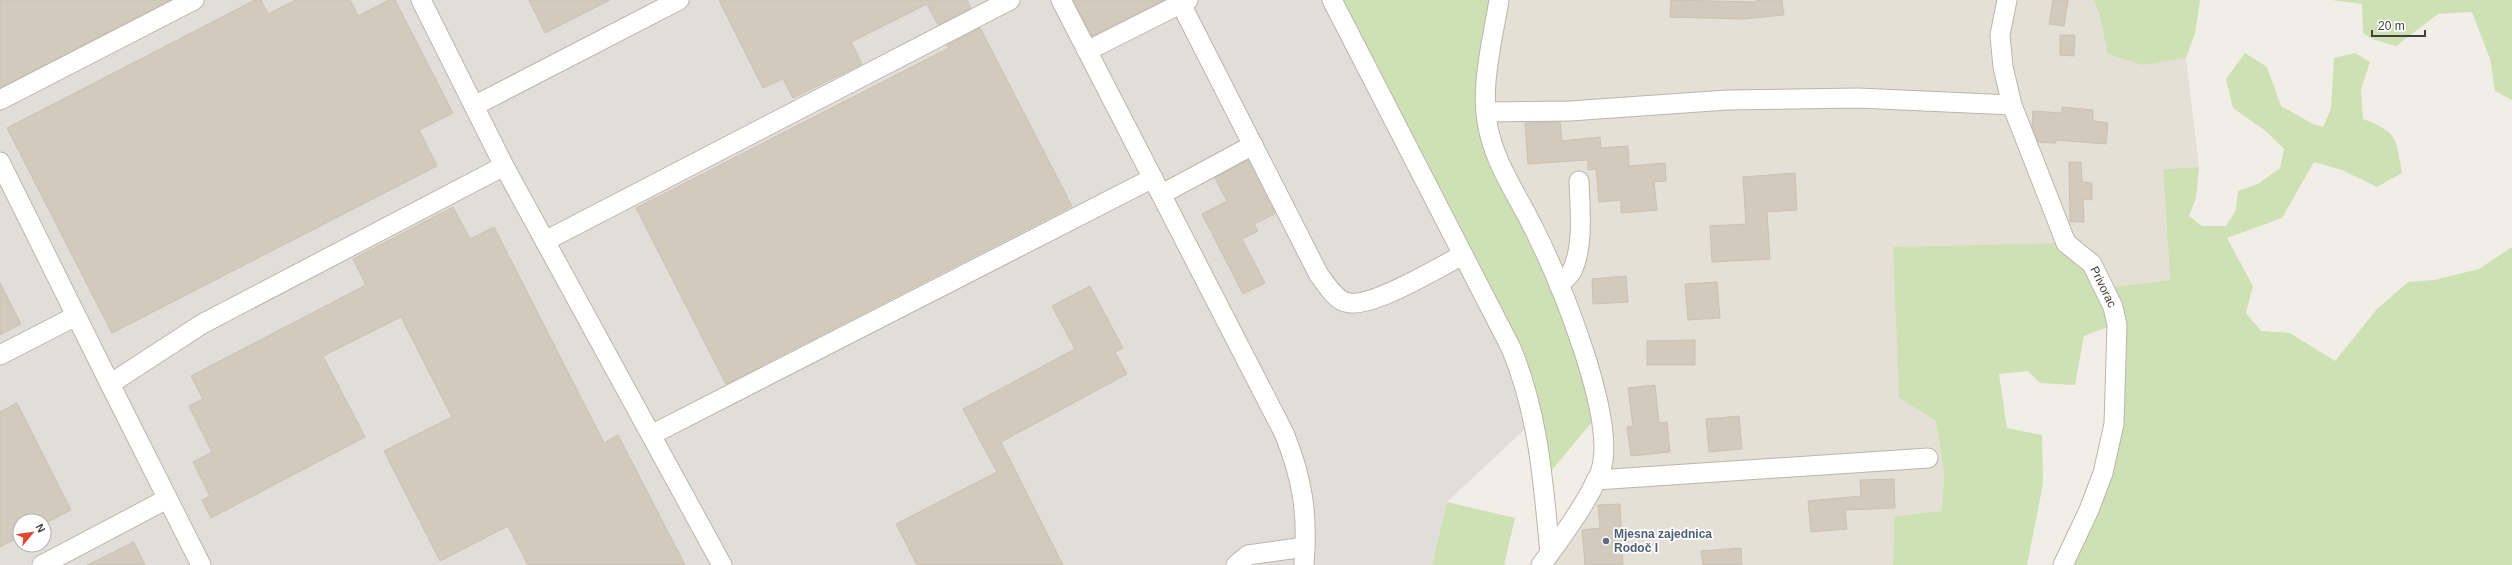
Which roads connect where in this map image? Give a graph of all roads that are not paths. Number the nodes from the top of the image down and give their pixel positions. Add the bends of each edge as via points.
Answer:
1 (194, 0) edge
2 (421, 0) edge
3 (679, 0) edge
4 (1010, 0) edge
5 (1061, 0) edge
6 (1332, 0) edge
7 (1499, 0) edge
8 (2007, 0) edge
9 (1185, 2) edge
10 (1087, 51) junction
11 (0, 100) edge
12 (2012, 105) junction
13 (474, 106) junction
14 (1486, 112) junction
15 (1253, 145) junction
16 (0, 162) edge
17 (504, 166) junction
18 (1579, 181) dead end
19 (1158, 186) junction
20 (545, 241) junction
21 (1463, 255) junction
22 (1559, 285) junction
23 (76, 316) junction
24 (0, 355) edge
25 (110, 384) junction
26 (651, 435) junction
27 (1928, 458) dead end
28 (1596, 480) junction
29 (167, 499) junction
30 (1305, 556) edge
31 (1546, 559) edge
32 (42, 565) edge
33 (200, 565) edge
34 (722, 565) edge
35 (1236, 565) edge
36 (2063, 565) edge

1 - 11 street
2 - 13 street
3 - 13 street
4 - 20 street
5 - 10 street
6 - 21 street
7 - 14 street via 1485,83
8 - 12 street, Privorac via 2000,35 2003,67
9 - 10 street
9 - 15 street
10 - 19 street
12 - 14 street via 1858,98 1727,100 1570,111
12 - 36 street, Privorac via 2066,243 2092,264 2113,307 2117,325 2114,424 2111,438 2103,473
13 - 17 street
14 - 22 street via 1489,135 1502,170 1535,230
15 - 19 street
15 - 21 street via 1319,275 1330,290 1344,302 1359,304 1374,300
16 - 23 street
17 - 20 street
17 - 25 street via 202,324
18 - 22 street via 1581,221 1578,248 1572,271
19 - 26 street
19 - 30 street via 1298,468 1304,501
20 - 26 street
21 - 31 street via 1511,348 1532,410 1540,456
22 - 28 street via 1587,363 1602,415 1605,443 1601,470
23 - 24 street
23 - 25 street
25 - 29 street
26 - 34 street
27 - 28 street
28 - 31 street via 1576,519
29 - 32 street
29 - 33 street
30 - 35 street via 1248,555

